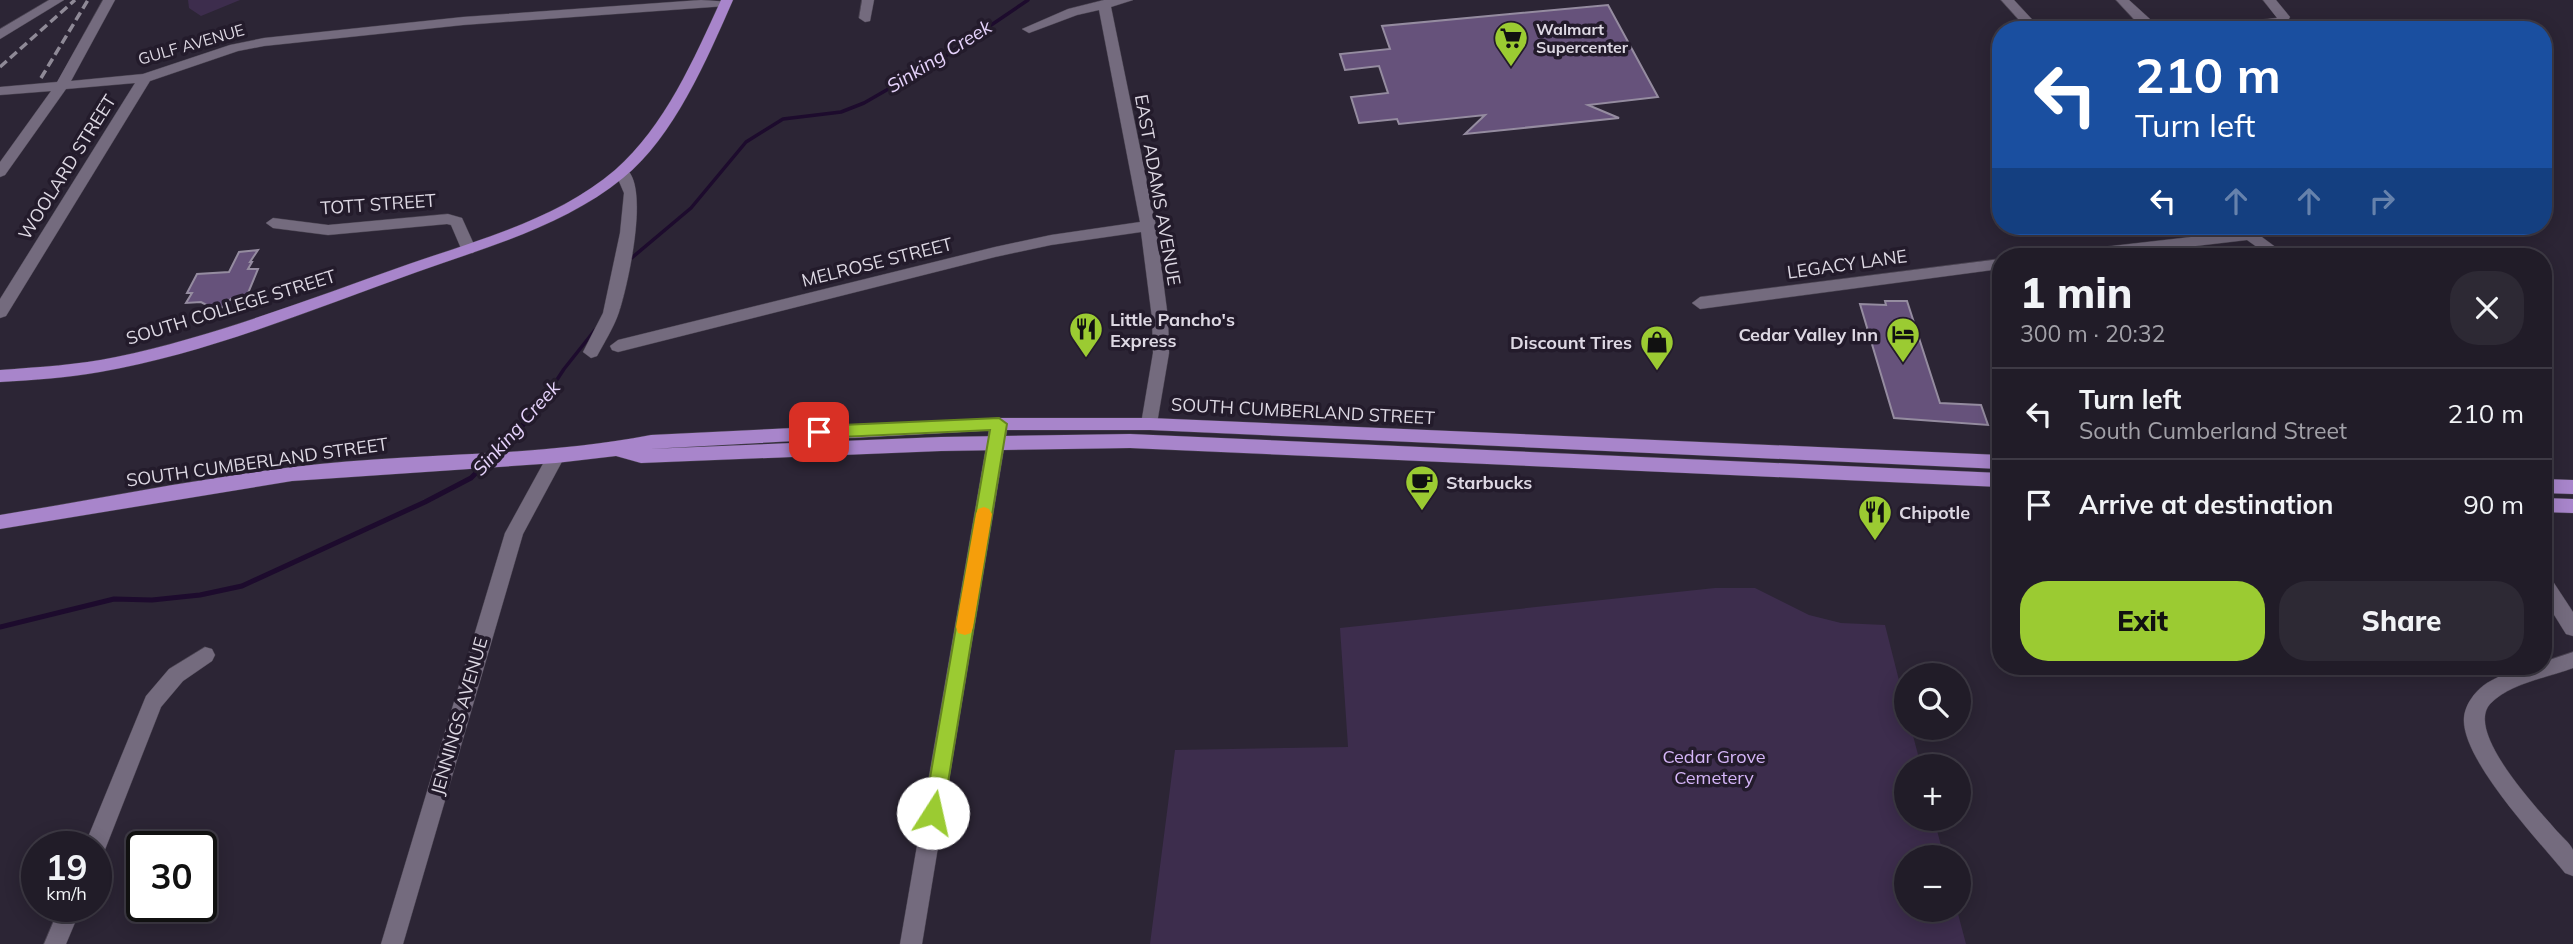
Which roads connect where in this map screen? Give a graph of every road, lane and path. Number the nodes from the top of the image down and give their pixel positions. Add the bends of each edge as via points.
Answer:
1 (58, 0) edge
2 (109, 0) edge
3 (868, 0) edge
4 (1126, 0) edge
5 (2007, 0) edge
6 (2122, 0) edge
7 (2269, 0) edge
8 (727, 1) edge
9 (1104, 4) junction
10 (865, 18) dead end
11 (2027, 21) edge
12 (2143, 21) edge
13 (2281, 21) edge
14 (1029, 29) dead end
15 (0, 35) edge
16 (145, 78) junction
17 (61, 86) junction
18 (0, 91) edge
19 (0, 172) edge
20 (622, 172) junction
21 (273, 223) dead end
22 (1148, 226) junction
23 (2250, 235) joint
24 (2137, 248) edge
25 (2268, 248) edge
26 (468, 249) junction
27 (1992, 265) edge
28 (1700, 303) dead end
29 (0, 312) edge
30 (618, 346) dead end
31 (591, 352) dead end
32 (0, 376) edge
33 (1150, 424) junction
34 (997, 434) junction
35 (556, 456) junction
36 (1992, 462) edge
37 (1992, 480) edge
38 (2552, 486) edge
39 (2573, 487) edge
40 (2552, 505) edge
41 (2573, 506) edge
42 (0, 522) edge
43 (2552, 596) edge
44 (2573, 628) edge
45 (205, 655) dead end
46 (2573, 660) edge
47 (2552, 668) edge
48 (2532, 675) edge
49 (101, 831) edge
50 (2573, 866) edge
51 (64, 922) edge
52 (55, 944) edge
53 (392, 944) edge
54 (911, 944) edge

1 - 15 street
2 - 17 street
3 - 10 street
4 - 9 street
5 - 11 street
6 - 12 street
7 - 13 street via 2280,10
8 - 16 street, GULF AVENUE via 264,42
8 - 20 main road, SOUTH COLLEGE STREET via 666,117
9 - 14 street
9 - 22 street, EAST ADAMS AVENUE
16 - 17 street, GULF AVENUE
16 - 29 street, WOOLARD STREET
17 - 18 street, GULF AVENUE
17 - 19 street
20 - 26 main road, SOUTH COLLEGE STREET via 581,199
20 - 31 street via 631,193 628,233 611,313
21 - 26 street, TOTT STREET via 328,230 448,219 457,222
22 - 30 street, MELROSE STREET via 995,252
22 - 33 street, EAST ADAMS AVENUE via 1161,334
23 - 24 street
23 - 25 street
26 - 32 main road, SOUTH COLLEGE STREET via 179,346 116,363
27 - 28 street, LEGACY LANE
33 - 34 main road, SOUTH CUMBERLAND STREET
33 - 36 main road, SOUTH CUMBERLAND STREET
34 - 35 main road, SOUTH CUMBERLAND STREET via 641,456 605,451
34 - 37 main road, SOUTH CUMBERLAND STREET
34 - 54 street
35 - 42 main road, SOUTH CUMBERLAND STREET via 292,474
35 - 53 street, JENNINGS AVENUE via 514,533
38 - 39 main road
40 - 41 main road
43 - 44 street
45 - 49 street via 176,675 153,702
46 - 47 street
48 - 50 street via 2486,695 2477,707 2474,723 2489,760
51 - 52 street

